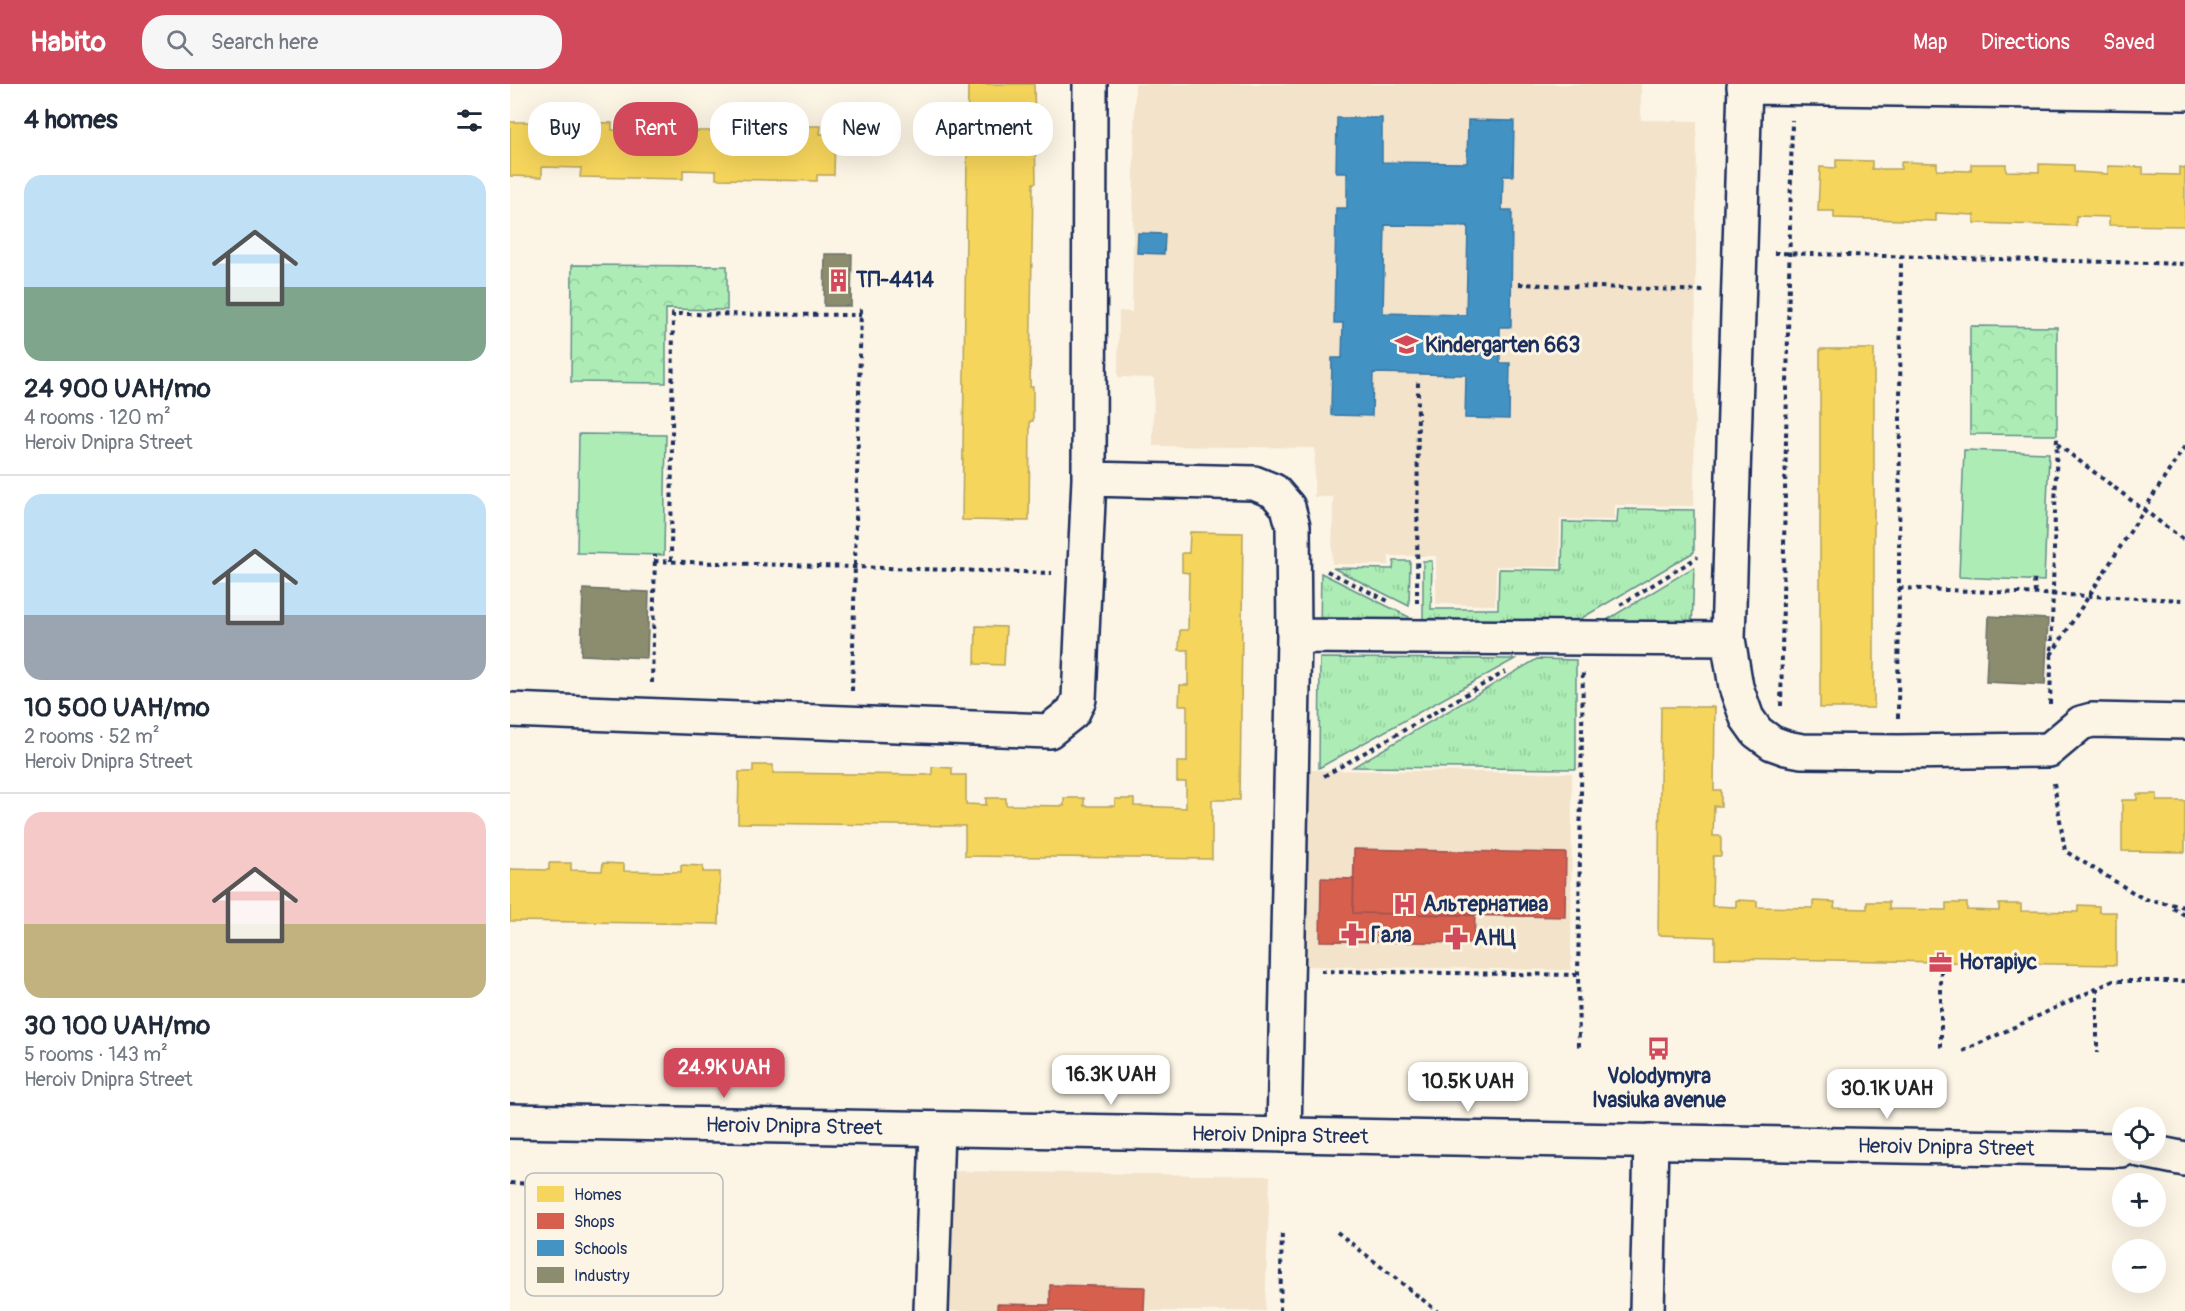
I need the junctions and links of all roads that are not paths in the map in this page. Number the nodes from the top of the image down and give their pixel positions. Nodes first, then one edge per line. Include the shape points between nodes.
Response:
1 (1090, 84) edge
2 (1744, 85) edge
3 (2185, 93) edge
4 (1089, 479) junction
5 (1294, 636) junction
6 (1728, 639) junction
7 (510, 710) edge
8 (2185, 722) edge
9 (510, 1121) edge
10 (937, 1129) junction
11 (1284, 1135) junction
12 (1651, 1142) junction
13 (2185, 1146) edge
14 (2166, 1148) edge
15 (2112, 1150) edge
16 (2166, 1155) edge
17 (2185, 1159) edge
18 (931, 1311) edge
19 (1647, 1311) edge

1 - 4 main road
2 - 3 main road
2 - 6 main road
4 - 5 main road via 1254,483 1274,491 1288,507 1293,526
4 - 7 main road via 1079,699 1073,712 1049,731
5 - 6 main road via 1416,626 1583,638
5 - 11 main road
6 - 8 main road via 1736,687 1747,718 1757,732 1781,746 1802,751 2049,750 2086,721
9 - 10 main road, Heroiv Dnipra Street
10 - 11 main road, Heroiv Dnipra Street
10 - 18 main road
11 - 12 main road, Heroiv Dnipra Street
12 - 15 main road, Heroiv Dnipra Street
12 - 19 main road
13 - 14 main road
16 - 17 main road

